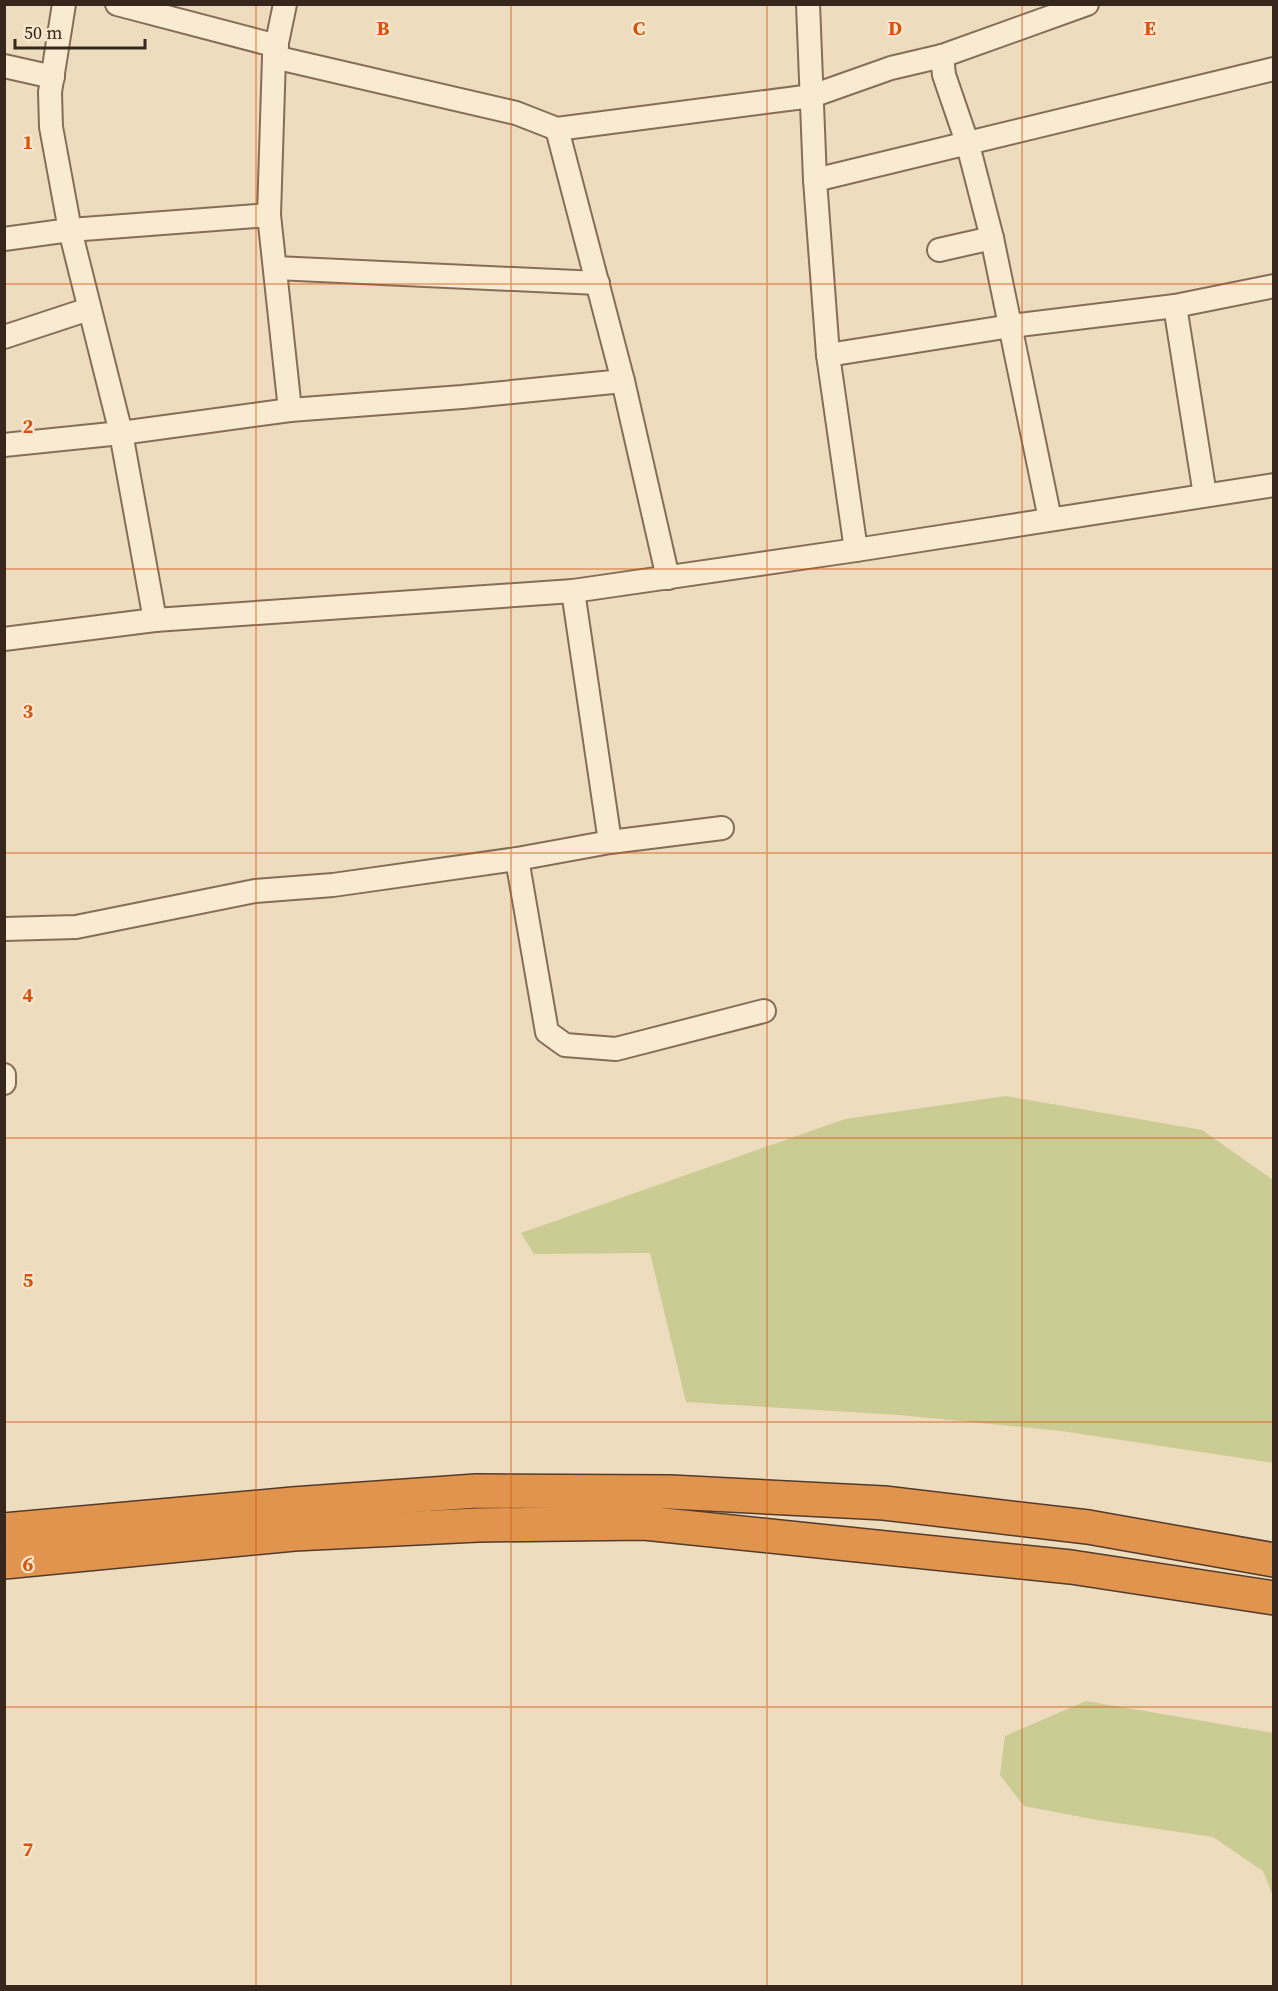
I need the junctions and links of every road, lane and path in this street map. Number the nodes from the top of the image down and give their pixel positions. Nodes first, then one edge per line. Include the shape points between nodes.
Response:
1 (64, 4) edge
2 (117, 4) edge
3 (285, 4) edge
4 (808, 4) edge
5 (1088, 4) edge
6 (275, 52) junction
7 (942, 56) junction
8 (4, 66) edge
9 (1274, 69) edge
10 (52, 77) junction
11 (812, 96) junction
12 (557, 129) junction
13 (968, 145) junction
14 (815, 180) junction
15 (270, 215) junction
16 (69, 230) junction
17 (992, 238) junction
18 (4, 239) edge
19 (939, 250) dead end
20 (276, 268) junction
21 (598, 283) junction
22 (1274, 286) edge
23 (1175, 306) junction
24 (89, 309) junction
25 (1011, 326) junction
26 (4, 337) edge
27 (828, 355) junction
28 (623, 381) junction
29 (290, 410) junction
30 (121, 434) junction
31 (4, 444) edge
32 (1274, 485) edge
33 (1205, 495) junction
34 (1050, 519) junction
35 (856, 550) junction
36 (668, 578) junction
37 (573, 591) junction
38 (155, 620) junction
39 (4, 639) edge
40 (722, 828) dead end
41 (610, 842) junction
42 (517, 859) junction
43 (4, 929) edge
44 (764, 1011) dead end
45 (4, 1075) edge
46 (4, 1083) edge
47 (4, 1530) edge
48 (1274, 1560) edge
49 (4, 1562) edge
50 (1274, 1598) edge

1 - 10 street
2 - 6 street
3 - 6 street
4 - 11 street
5 - 7 street
6 - 12 street via 516,112
6 - 15 street
7 - 11 street via 891,68
7 - 13 street via 944,75
8 - 10 street
9 - 13 street
10 - 16 street via 51,127
11 - 12 street
11 - 14 street
12 - 21 street
13 - 14 street
13 - 17 street
14 - 27 street
15 - 16 street
15 - 20 street
16 - 18 street
16 - 24 street
17 - 19 street
17 - 25 street
20 - 21 street
20 - 29 street
21 - 28 street
22 - 23 street
23 - 25 street
23 - 33 street
24 - 26 street
24 - 30 street
25 - 27 street
25 - 34 street
27 - 35 street
28 - 29 street
28 - 36 street
29 - 30 street
30 - 31 street
30 - 38 street
32 - 33 street
33 - 34 street
34 - 35 street
35 - 36 street
36 - 37 street
37 - 38 street
37 - 41 street
38 - 39 street
40 - 41 street
41 - 42 street
42 - 43 street via 333,885 255,891 76,927
42 - 44 street via 546,1032 552,1039 565,1045 616,1049
45 - 46 street
47 - 48 highway via 476,1491 670,1492 884,1503 1088,1527
49 - 50 highway via 294,1534 478,1524 644,1523 1071,1567

